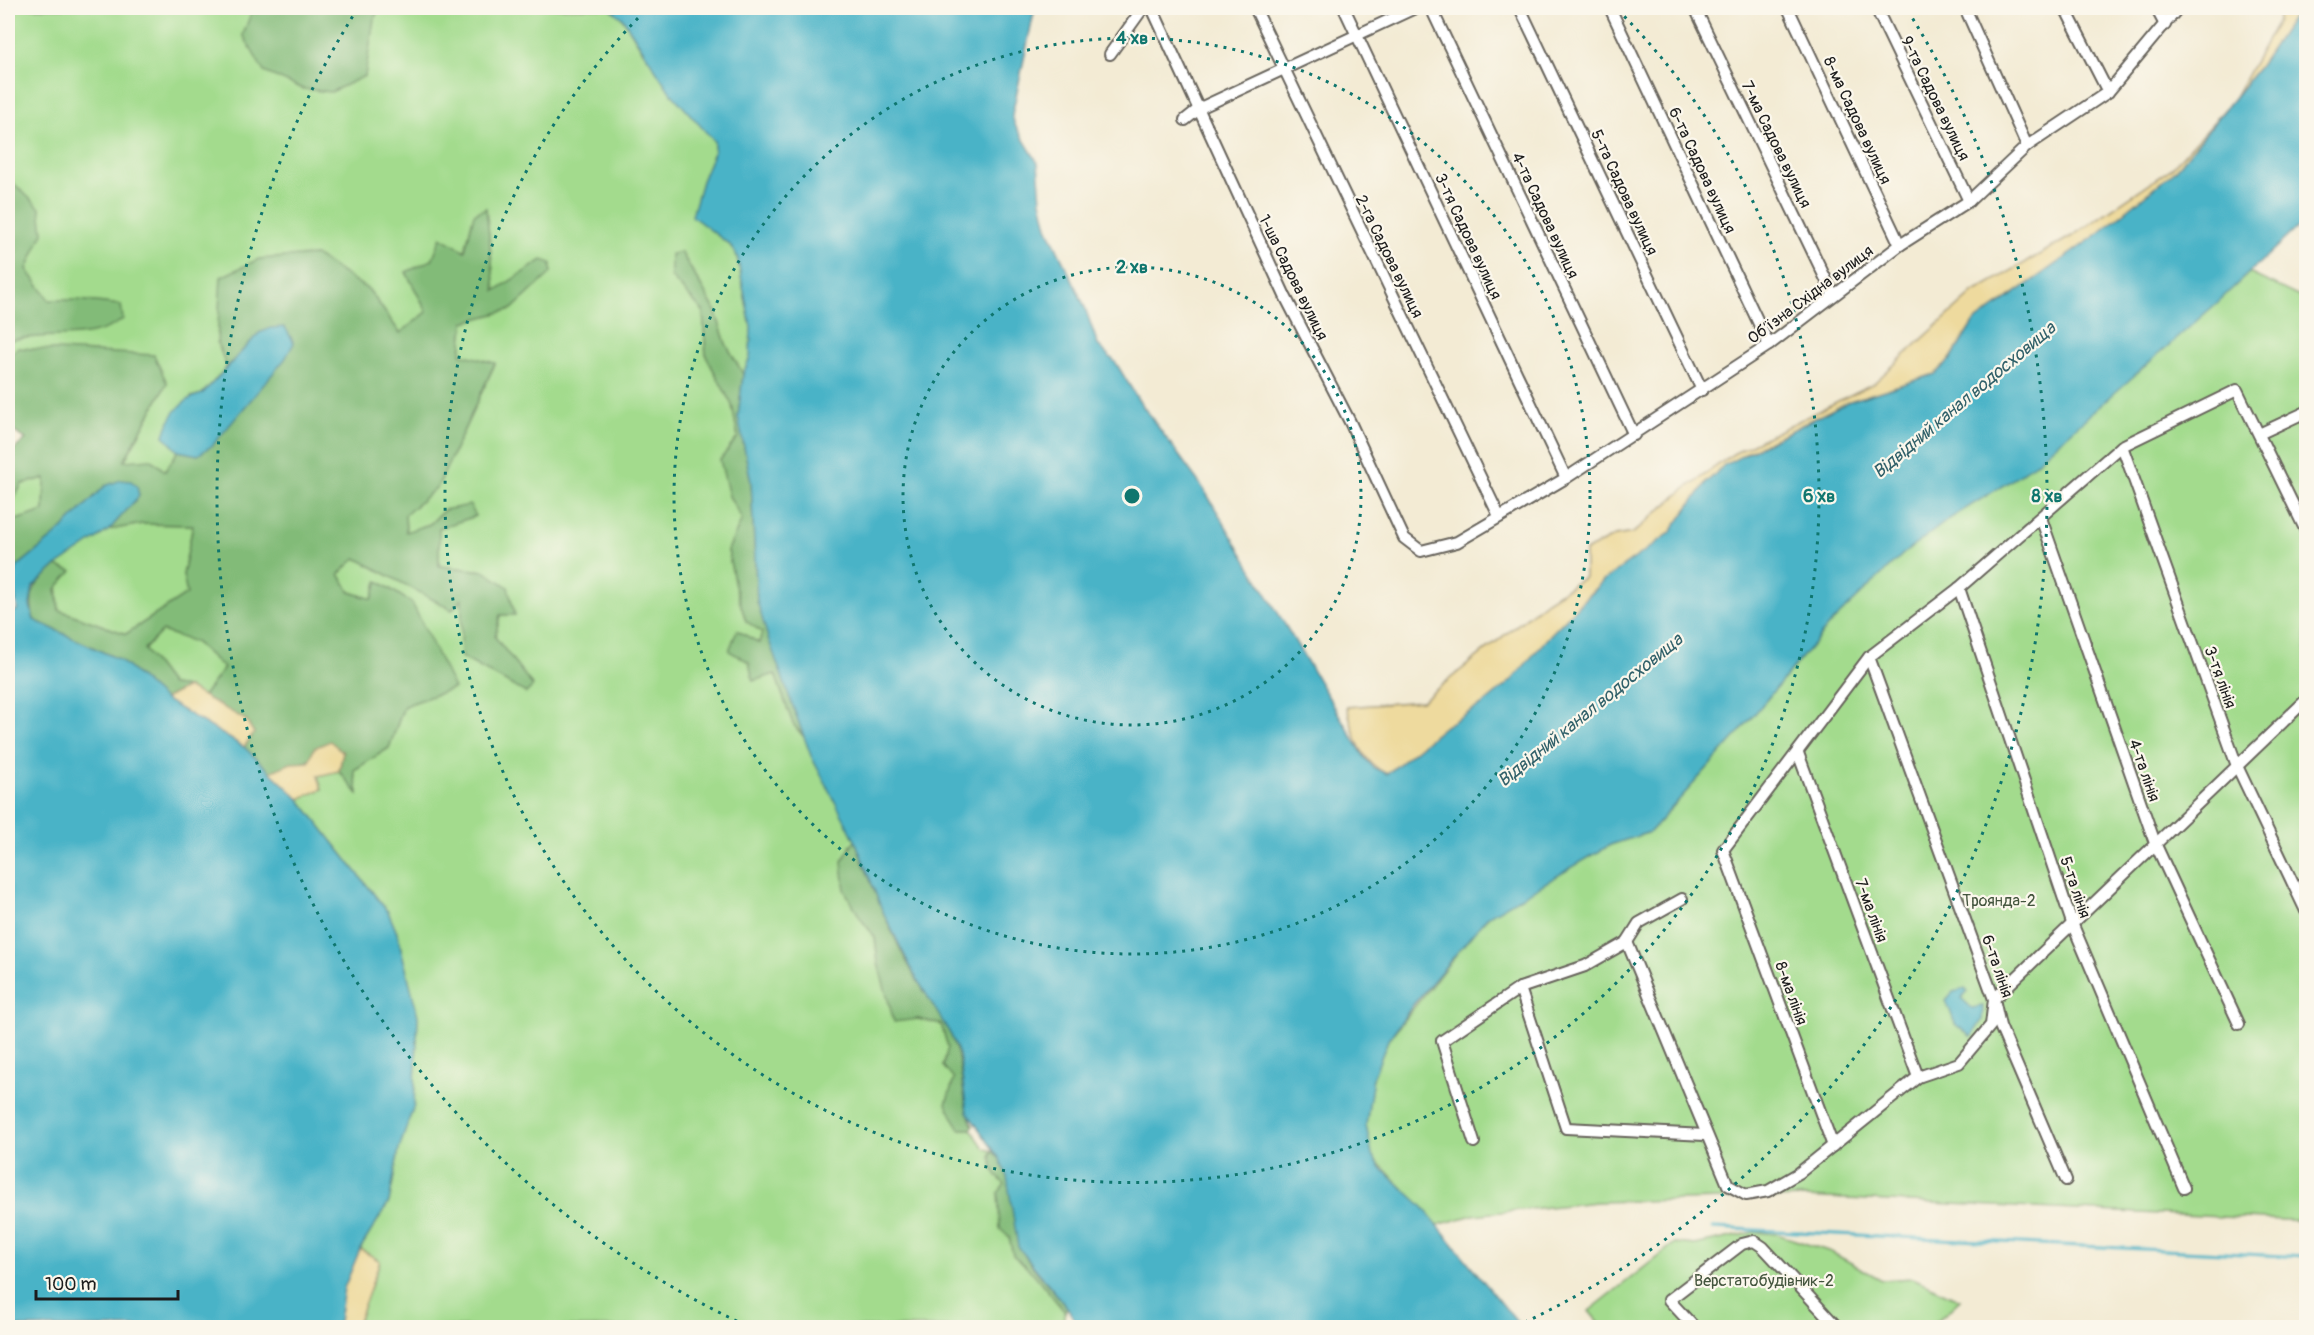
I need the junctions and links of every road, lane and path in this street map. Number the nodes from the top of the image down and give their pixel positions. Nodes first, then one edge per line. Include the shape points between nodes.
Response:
1 (1143, 8) edge
2 (1152, 8) edge
3 (1255, 8) edge
4 (1344, 8) edge
5 (1415, 8) edge
6 (1431, 8) edge
7 (1520, 8) edge
8 (1610, 8) edge
9 (1695, 8) edge
10 (1788, 8) edge
11 (1876, 8) edge
12 (1965, 8) edge
13 (2065, 8) edge
14 (2156, 8) edge
15 (2178, 8) edge
16 (2165, 25) junction
17 (1357, 34) junction
18 (1110, 54) dead end
19 (1283, 70) junction
20 (2108, 92) junction
21 (1200, 108) junction
22 (1185, 120) dead end
23 (2027, 146) junction
24 (1969, 201) junction
25 (1900, 245) junction
26 (1833, 294) junction
27 (1769, 345) junction
28 (1702, 390) junction
29 (2307, 412) edge
30 (2259, 434) junction
31 (1634, 435) junction
32 (2122, 447) junction
33 (1566, 478) junction
34 (1499, 516) junction
35 (2041, 518) junction
36 (2307, 531) edge
37 (1421, 551) joint
38 (1959, 588) junction
39 (1869, 657) junction
40 (2307, 700) edge
41 (1798, 753) junction
42 (2237, 766) junction
43 (2155, 843) junction
44 (1682, 899) dead end
45 (2307, 911) edge
46 (2072, 923) junction
47 (1627, 942) junction
48 (1520, 988) junction
49 (1994, 999) junction
50 (2239, 1024) dead end
51 (1918, 1077) junction
52 (1705, 1135) junction
53 (1474, 1142) dead end
54 (1833, 1146) junction
55 (2066, 1180) dead end
56 (2184, 1188) dead end
57 (1695, 1328) edge
58 (1838, 1328) edge

1 - 18 street
2 - 21 street, 1-ша Садова вулиця
3 - 19 street, 2-га Садова вулиця
4 - 17 street, 3-тя Садова вулиця
5 - 17 street
6 - 31 street, 4-та Садова вулиця
7 - 28 street, 5-та Садова вулиця
8 - 27 street, 6-та Садова вулиця
9 - 26 street, 7-ма Садова вулиця
10 - 25 street, 8-ма Садова вулиця
11 - 24 street, 9-та Садова вулиця
12 - 23 street
13 - 20 street
14 - 16 street
15 - 16 street, Обʼїзна Східна вулиця
16 - 20 street, Обʼїзна Східна вулиця
17 - 19 street
17 - 33 street, 3-тя Садова вулиця
19 - 21 street
19 - 34 street, 2-га Садова вулиця
20 - 23 street, Обʼїзна Східна вулиця
21 - 22 street
21 - 37 street, 1-ша Садова вулиця via 1285,296 1404,537
23 - 24 street, Обʼїзна Східна вулиця
24 - 25 street, Обʼїзна Східна вулиця
25 - 26 street, Обʼїзна Східна вулиця
26 - 27 street, Обʼїзна Східна вулиця
27 - 28 street, Обʼїзна Східна вулиця
28 - 31 street, Обʼїзна Східна вулиця
29 - 30 street
30 - 32 street via 2237,390
30 - 36 street
31 - 33 street, Обʼїзна Східна вулиця
32 - 35 street
32 - 42 street, 3-тя лінія
33 - 34 street, Обʼїзна Східна вулиця
34 - 37 street, Обʼїзна Східна вулиця via 1457,542
35 - 38 street
35 - 43 street, 4-та лінія
38 - 39 street
38 - 46 street, 5-та лінія
39 - 41 street
39 - 49 street, 6-та лінія
40 - 42 street
41 - 51 street, 7-ма лінія
41 - 54 street, 8-ма лінія via 1723,850
42 - 43 street
42 - 45 street, 3-тя лінія
43 - 46 street
43 - 50 street, 4-та лінія
44 - 47 street via 1640,923
46 - 49 street
46 - 56 street, 5-та лінія
47 - 48 street via 1585,966
47 - 52 street
48 - 52 street via 1566,1128
48 - 53 street via 1442,1041
49 - 51 street via 1991,1025 1959,1063
49 - 55 street, 6-та лінія via 2000,1026
51 - 54 street
52 - 54 street via 1728,1185 1746,1195 1768,1191
57 - 58 street via 1669,1300 1742,1244 1754,1241

